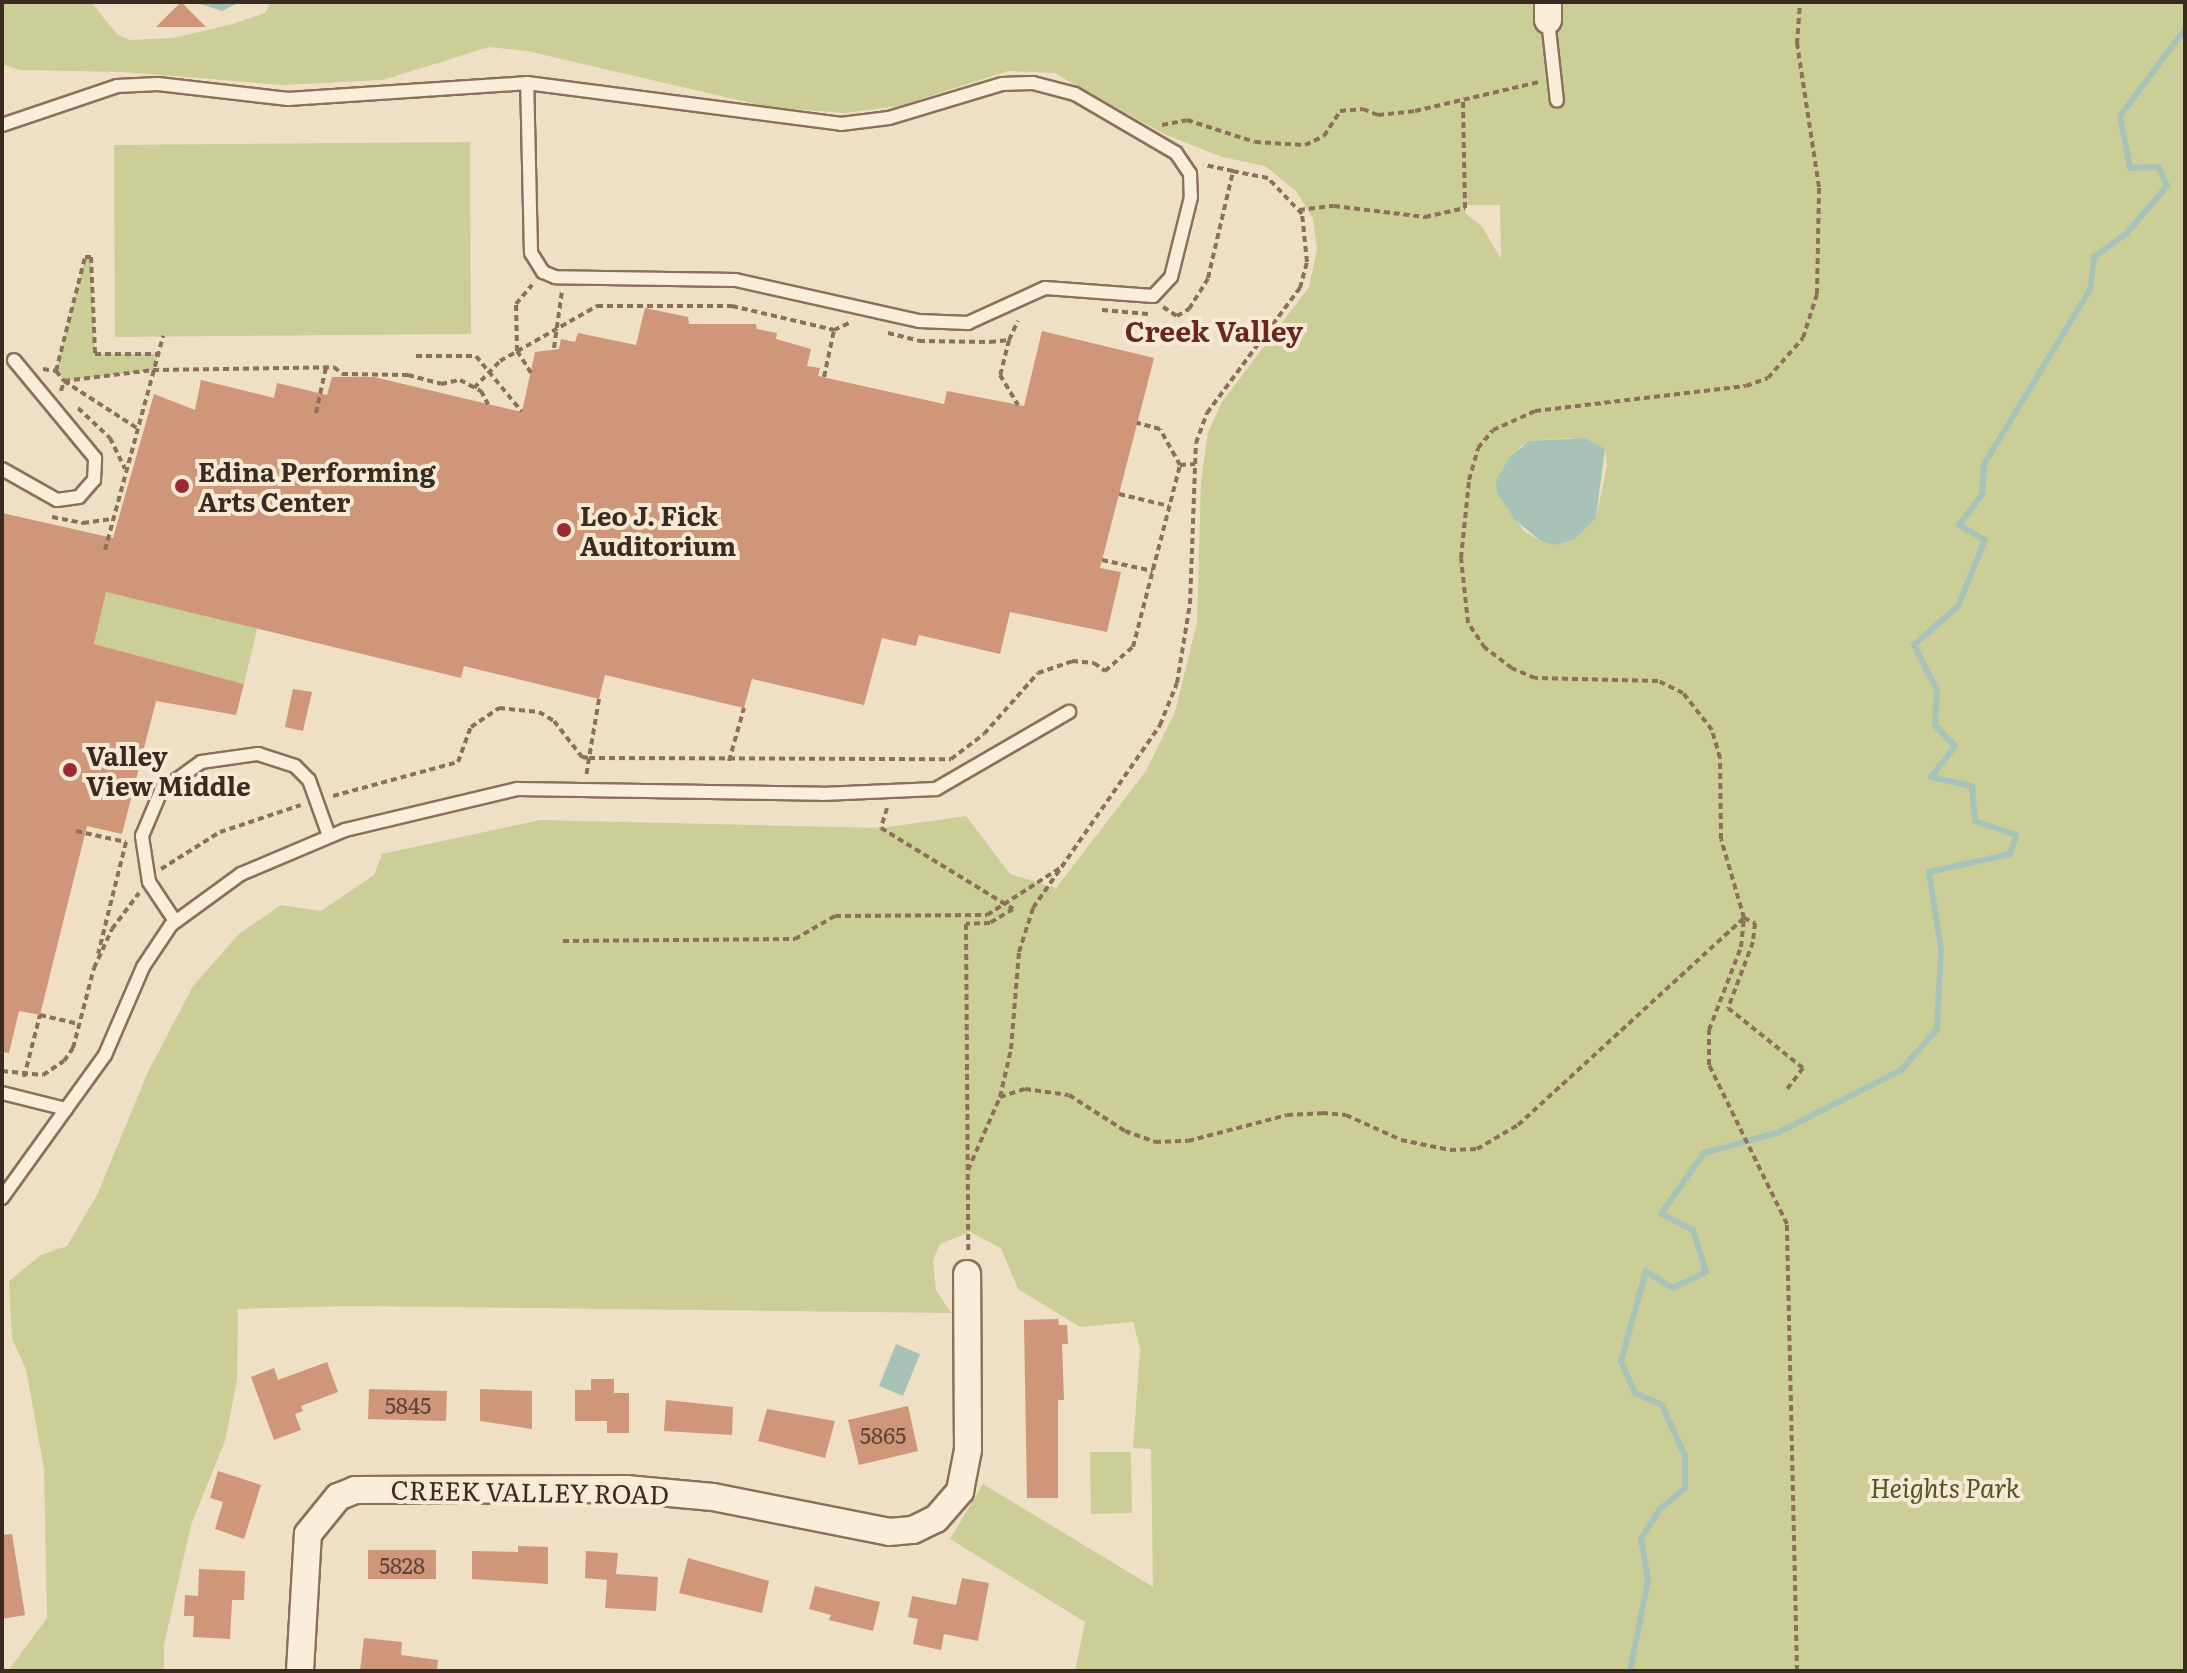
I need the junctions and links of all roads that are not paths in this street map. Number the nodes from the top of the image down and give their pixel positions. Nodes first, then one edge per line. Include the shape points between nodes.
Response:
1 (1548, 11) edge
2 (527, 83) junction
3 (1557, 101) dead end
4 (2, 125) edge
5 (14, 360) dead end
6 (2, 469) edge
7 (1069, 712) dead end
8 (329, 836) junction
9 (175, 921) junction
10 (2, 1093) edge
11 (66, 1109) junction
12 (2, 1198) edge
13 (967, 1274) road end
14 (300, 1671) edge

1 - 3 lane
2 - 2 lane via 841,124 889,118 1002,84 1033,83 1075,94 1145,132 1176,153 1192,186 1171,277 1164,288 1142,299 1077,287 1045,288 968,323 948,326 736,280 563,278 543,272 529,237
2 - 4 lane via 288,99 158,84 117,86
5 - 6 lane via 95,458 94,480 79,497 57,500
7 - 8 lane via 936,789 822,794 517,789
8 - 9 lane via 241,874
8 - 9 lane via 309,780 295,766 258,754 201,762 161,791 142,836 149,882
9 - 11 lane via 143,967 105,1055
10 - 11 lane
11 - 12 lane
13 - 14 street, CREEK VALLEY ROAD via 968,1450 960,1491 936,1519 913,1530 889,1532 713,1497 626,1489 355,1490 338,1497 308,1534

